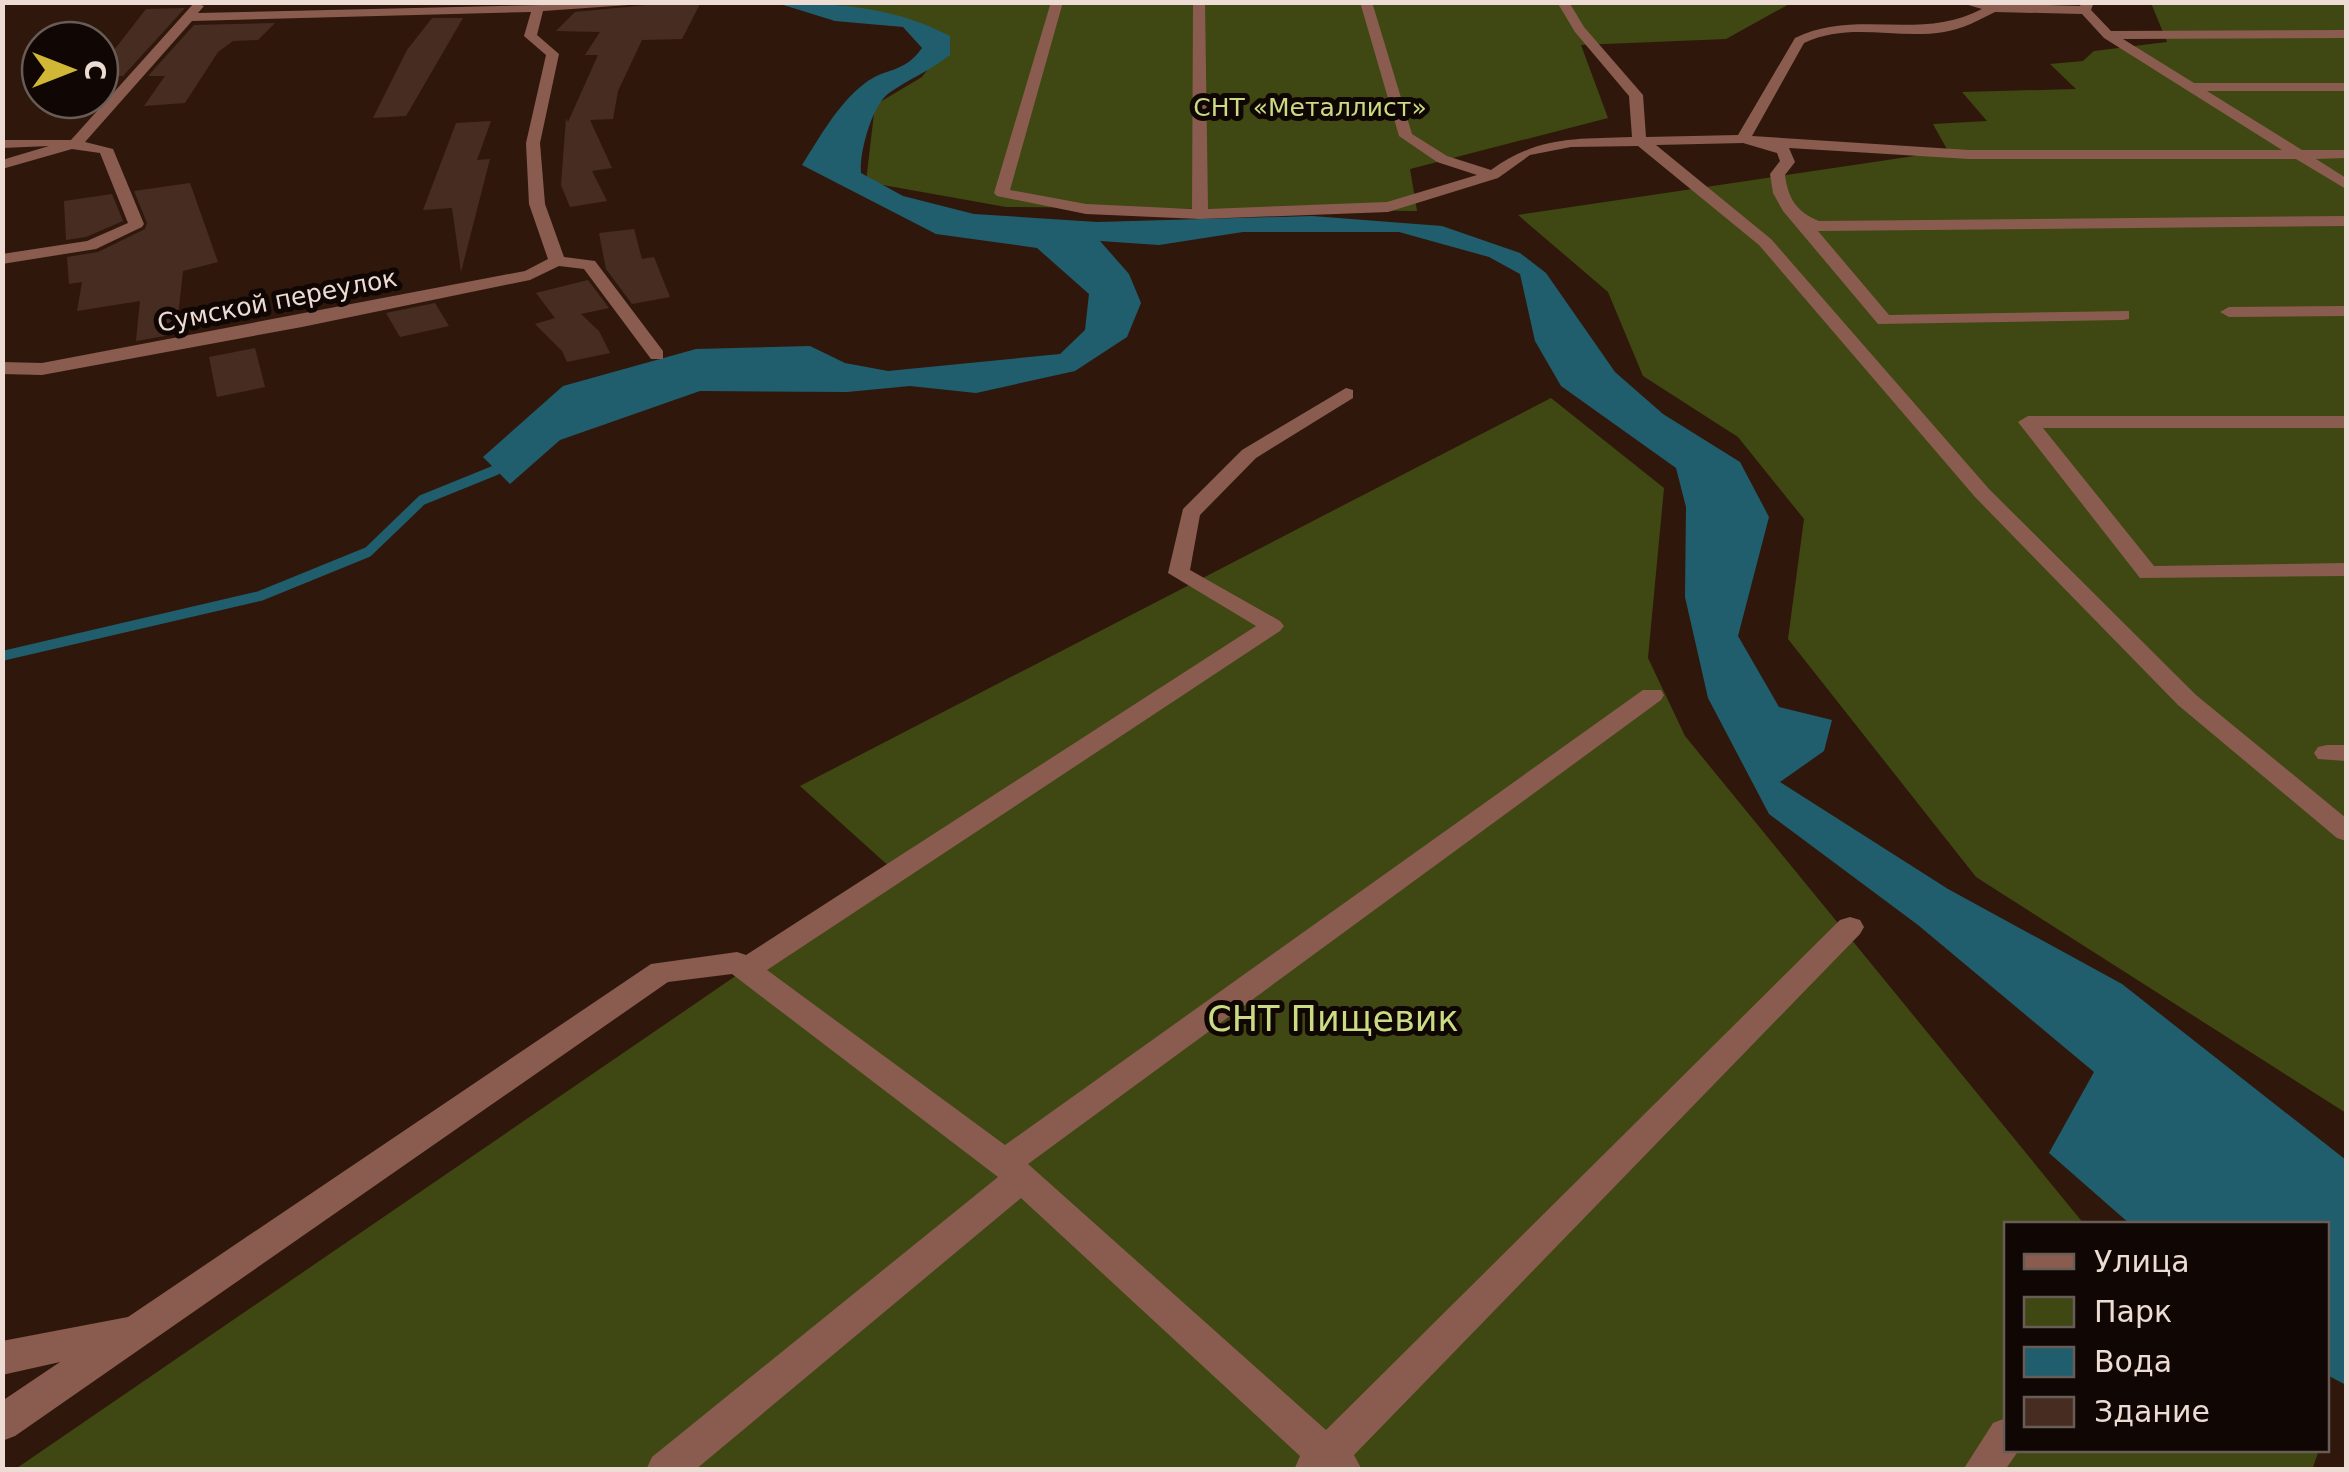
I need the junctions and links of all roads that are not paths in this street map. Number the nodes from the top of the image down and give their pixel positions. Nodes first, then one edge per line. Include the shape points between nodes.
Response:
1 (202, 2) edge
2 (666, 2) edge
3 (1057, 2) edge
4 (1199, 2) edge
5 (1366, 2) edge
6 (1563, 2) edge
7 (1964, 2) edge
8 (479, 4) edge
9 (2086, 6) edge
10 (538, 8) junction
11 (1994, 8) junction
12 (187, 17) junction
13 (2346, 34) edge
14 (2108, 35) junction
15 (2189, 87) junction
16 (2346, 87) edge
17 (1638, 139) junction
18 (1743, 139) junction
19 (76, 143) junction
20 (2, 144) edge
21 (2298, 154) junction
22 (2346, 154) edge
23 (2, 165) edge
24 (1493, 174) junction
25 (2346, 184) edge
26 (1200, 214) junction
27 (1800, 222) junction
28 (2346, 222) edge
29 (2, 259) edge
30 (557, 261) junction
31 (2346, 311) edge
32 (2229, 312) dead end
33 (2124, 315) dead end
34 (658, 355) dead end
35 (2, 368) edge
36 (1346, 394) dead end
37 (2346, 422) edge
38 (2346, 570) edge
39 (1652, 695) dead end
40 (2346, 832) edge
41 (1850, 927) dead end
42 (746, 970) junction
43 (1013, 1171) junction
44 (139, 1329) junction
45 (2, 1358) edge
46 (2, 1423) edge
47 (2004, 1439) edge
48 (1327, 1465) edge
49 (665, 1470) edge
50 (1982, 1470) edge

1 - 12 street
2 - 10 street
3 - 26 street via 1002,193 1086,210
4 - 26 street
5 - 24 street via 1406,136 1442,159
6 - 17 street via 1636,96
7 - 11 street
8 - 10 street
8 - 12 street via 338,16
9 - 11 street
9 - 14 street
10 - 30 street via 530,36 553,54 534,143 537,204
11 - 18 street via 1940,29 1853,28 1808,36
12 - 19 street
13 - 14 street
14 - 15 street
15 - 16 street
15 - 21 street
17 - 18 street
17 - 24 street via 1525,152
17 - 40 street via 1765,242 1982,493 2187,700
18 - 21 street via 1978,153
18 - 27 street via 1783,150 1788,162 1777,174 1779,196
19 - 20 street
19 - 23 street
19 - 29 street via 106,149 136,224 115,238
21 - 22 street
21 - 25 street
24 - 26 street via 1388,207
27 - 28 street via 1836,228
27 - 33 street via 1884,320
30 - 34 street via 589,264
30 - 35 street, Сумской переулок via 530,275 302,322 42,369
31 - 32 street
36 - 42 street via 1250,454 1190,514 1180,572 1272,626
37 - 38 street via 2028,422 2148,573
39 - 43 street
41 - 48 street
42 - 43 street
42 - 44 street via 737,963 660,972
43 - 48 street
43 - 49 street
44 - 45 street
44 - 46 street
47 - 50 street

